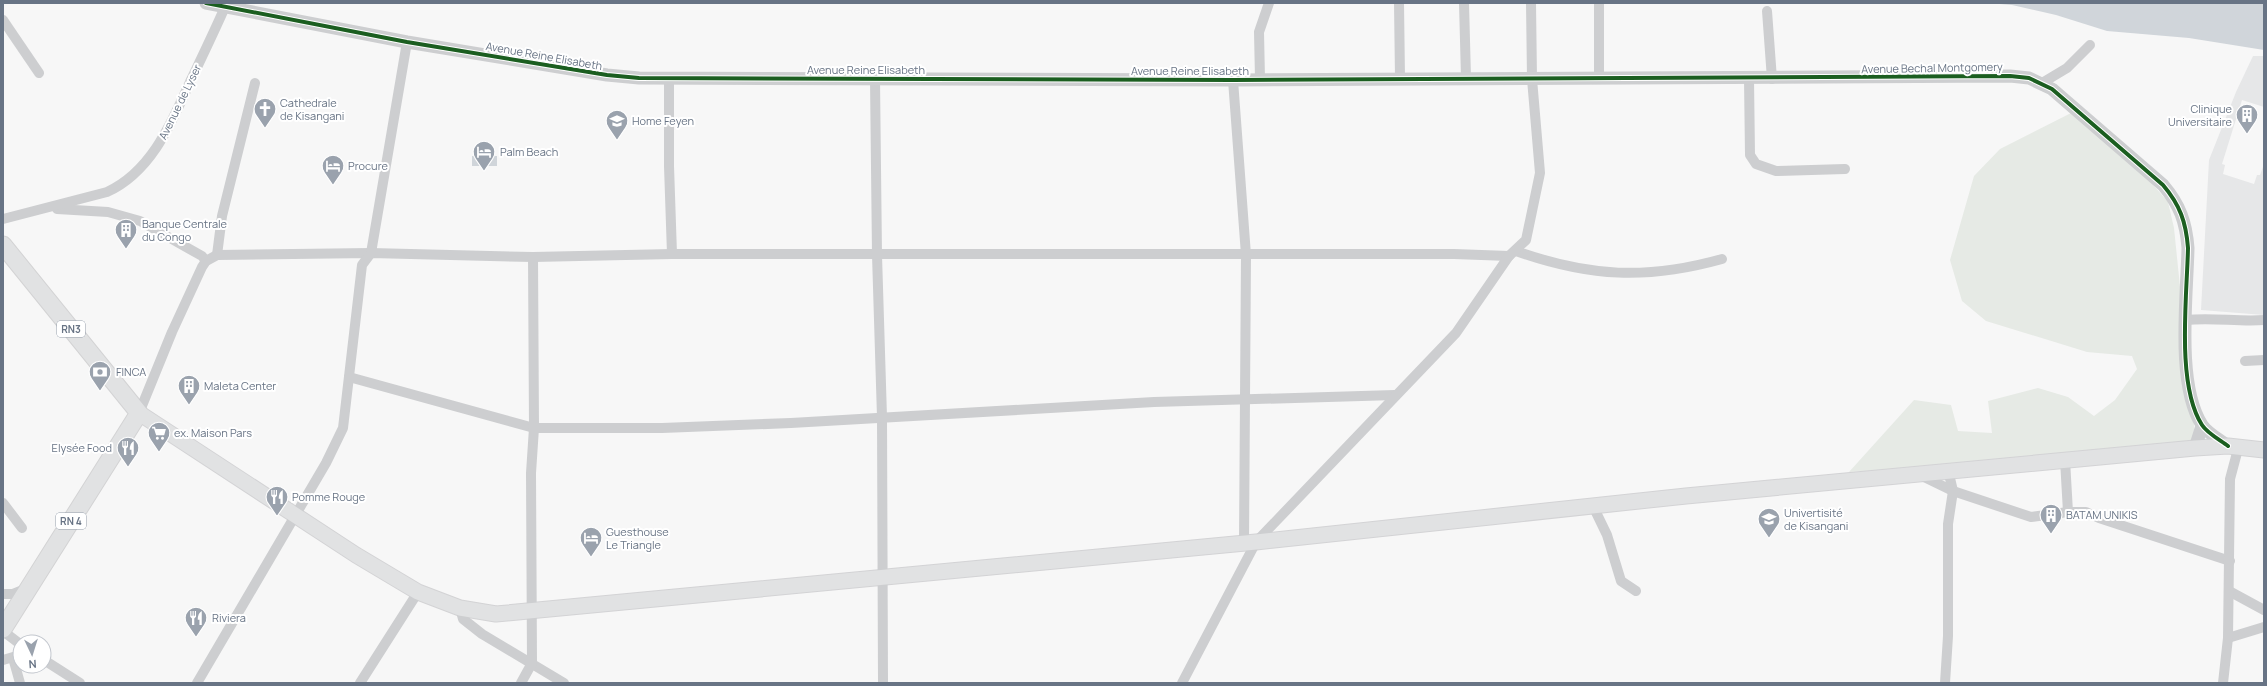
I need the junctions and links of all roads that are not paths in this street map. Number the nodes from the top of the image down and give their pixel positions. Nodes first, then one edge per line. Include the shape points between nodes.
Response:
1 (206, 3) edge
2 (1269, 3) edge
3 (1399, 3) edge
4 (1464, 3) edge
5 (1531, 3) edge
6 (1599, 3) edge
7 (226, 7) junction
8 (1767, 11) dead end
9 (3, 20) edge
10 (407, 42) junction
11 (2090, 45) dead end
12 (39, 73) dead end
13 (1400, 78) junction
14 (1466, 78) junction
15 (1600, 78) junction
16 (669, 79) junction
17 (875, 79) junction
18 (1260, 79) junction
19 (1532, 79) junction
20 (1749, 79) junction
21 (1772, 79) junction
22 (1233, 80) junction
23 (255, 83) dead end
24 (2042, 83) junction
25 (1845, 169) dead end
26 (46, 208) junction
27 (3, 219) edge
28 (3, 245) edge
29 (371, 254) junction
30 (672, 254) junction
31 (1513, 254) junction
32 (217, 255) junction
33 (877, 255) junction
34 (1246, 255) junction
35 (532, 257) junction
36 (1722, 259) dead end
37 (206, 261) junction
38 (2186, 320) junction
39 (2264, 320) edge
40 (2264, 360) edge
41 (2246, 361) dead end
42 (349, 377) junction
43 (1395, 395) junction
44 (1245, 398) junction
45 (139, 413) junction
46 (882, 417) junction
47 (2202, 426) junction
48 (534, 428) junction
49 (2195, 448) junction
50 (2233, 448) junction
51 (2264, 450) edge
52 (2065, 460) junction
53 (1948, 470) junction
54 (1916, 473) junction
55 (1953, 491) junction
56 (3, 503) edge
57 (1593, 506) junction
58 (2068, 512) junction
59 (295, 514) junction
60 (22, 528) dead end
61 (1250, 542) junction
62 (2230, 561) junction
63 (882, 577) junction
64 (28, 588) junction
65 (1636, 591) dead end
66 (2229, 591) junction
67 (418, 592) junction
68 (3, 594) edge
69 (460, 608) junction
70 (2264, 610) edge
71 (531, 612) junction
72 (2264, 627) edge
73 (3, 630) edge
74 (12, 637) edge
75 (2228, 638) junction
76 (532, 663) junction
77 (52, 665) edge
78 (80, 683) edge
79 (197, 683) edge
80 (360, 683) edge
81 (520, 683) edge
82 (564, 683) edge
83 (883, 683) edge
84 (1182, 683) edge
85 (1945, 683) edge
86 (2223, 683) edge

1 - 7 street, Avenue Reine Elisabeth
2 - 18 street via 1259,32
3 - 13 street
4 - 14 street
5 - 19 street
6 - 15 street
7 - 10 street, Avenue Reine Elisabeth
7 - 26 street, Avenue de Lyser via 162,141 147,161 118,187 81,200
8 - 21 street
9 - 12 street
10 - 16 street, Avenue Reine Elisabeth via 607,76
10 - 29 street
11 - 24 street via 2067,68
13 - 14 street, Avenue Reine Elisabeth
13 - 18 street, Avenue Reine Elisabeth
14 - 19 street, Avenue Reine Elisabeth
15 - 19 street, Avenue Bechal Montgomery
15 - 20 street, Avenue Bechal Montgomery
16 - 17 street, Avenue Reine Elisabeth
16 - 30 street
17 - 22 street, Avenue Reine Elisabeth
17 - 33 street
18 - 22 street, Avenue Reine Elisabeth
19 - 31 street via 1540,173 1526,240
20 - 21 street, Avenue Bechal Montgomery
20 - 25 street via 1750,154 1756,164 1776,171
21 - 24 street, Avenue Bechal Montgomery via 2010,76 2029,78
22 - 34 street
23 - 32 street via 222,216
24 - 38 street, Avenue Bechal Montgomery via 2163,185 2176,201 2186,228
26 - 27 street, Avenue de Lyser
26 - 37 street via 108,212 140,221 202,256
28 - 45 highway, RN3
29 - 32 street
29 - 35 street
29 - 42 street via 362,266
30 - 33 street
30 - 35 street
31 - 34 street
31 - 36 street via 1586,270 1628,274 1686,269
31 - 43 street via 1456,333
32 - 37 street
33 - 34 street
33 - 46 street
34 - 44 street
35 - 48 street
37 - 45 street via 172,332
38 - 39 street
38 - 47 street, Avenue Bechal Montgomery via 2187,377 2191,399
40 - 41 street
42 - 48 street
42 - 59 street via 343,428 326,463
43 - 44 street
43 - 61 street
44 - 46 street
44 - 61 street
45 - 59 main road
45 - 64 highway, RN 4
46 - 48 street via 662,428
46 - 63 street
47 - 49 street
47 - 50 street
48 - 71 street via 530,473
49 - 50 main road
49 - 52 main road
50 - 51 main road
50 - 62 street via 2230,479
52 - 53 main road
52 - 58 street
53 - 54 main road
53 - 55 street
54 - 55 street
54 - 57 main road
55 - 58 street via 2031,517
55 - 85 street via 1948,524 1948,636
56 - 60 street
57 - 61 main road
57 - 65 street via 1607,535 1621,581
58 - 62 street via 2086,512
59 - 67 main road
59 - 79 street
61 - 63 main road
61 - 84 street
62 - 66 street
63 - 71 main road
63 - 83 street
64 - 68 street via 13,594
64 - 73 highway, RN 4
66 - 70 street
66 - 75 street
67 - 69 main road
67 - 80 street
69 - 71 main road via 496,614
69 - 76 street via 463,619 482,634
71 - 76 street
72 - 75 street
73 - 74 street
75 - 86 street
76 - 81 street
76 - 82 street
77 - 78 street

